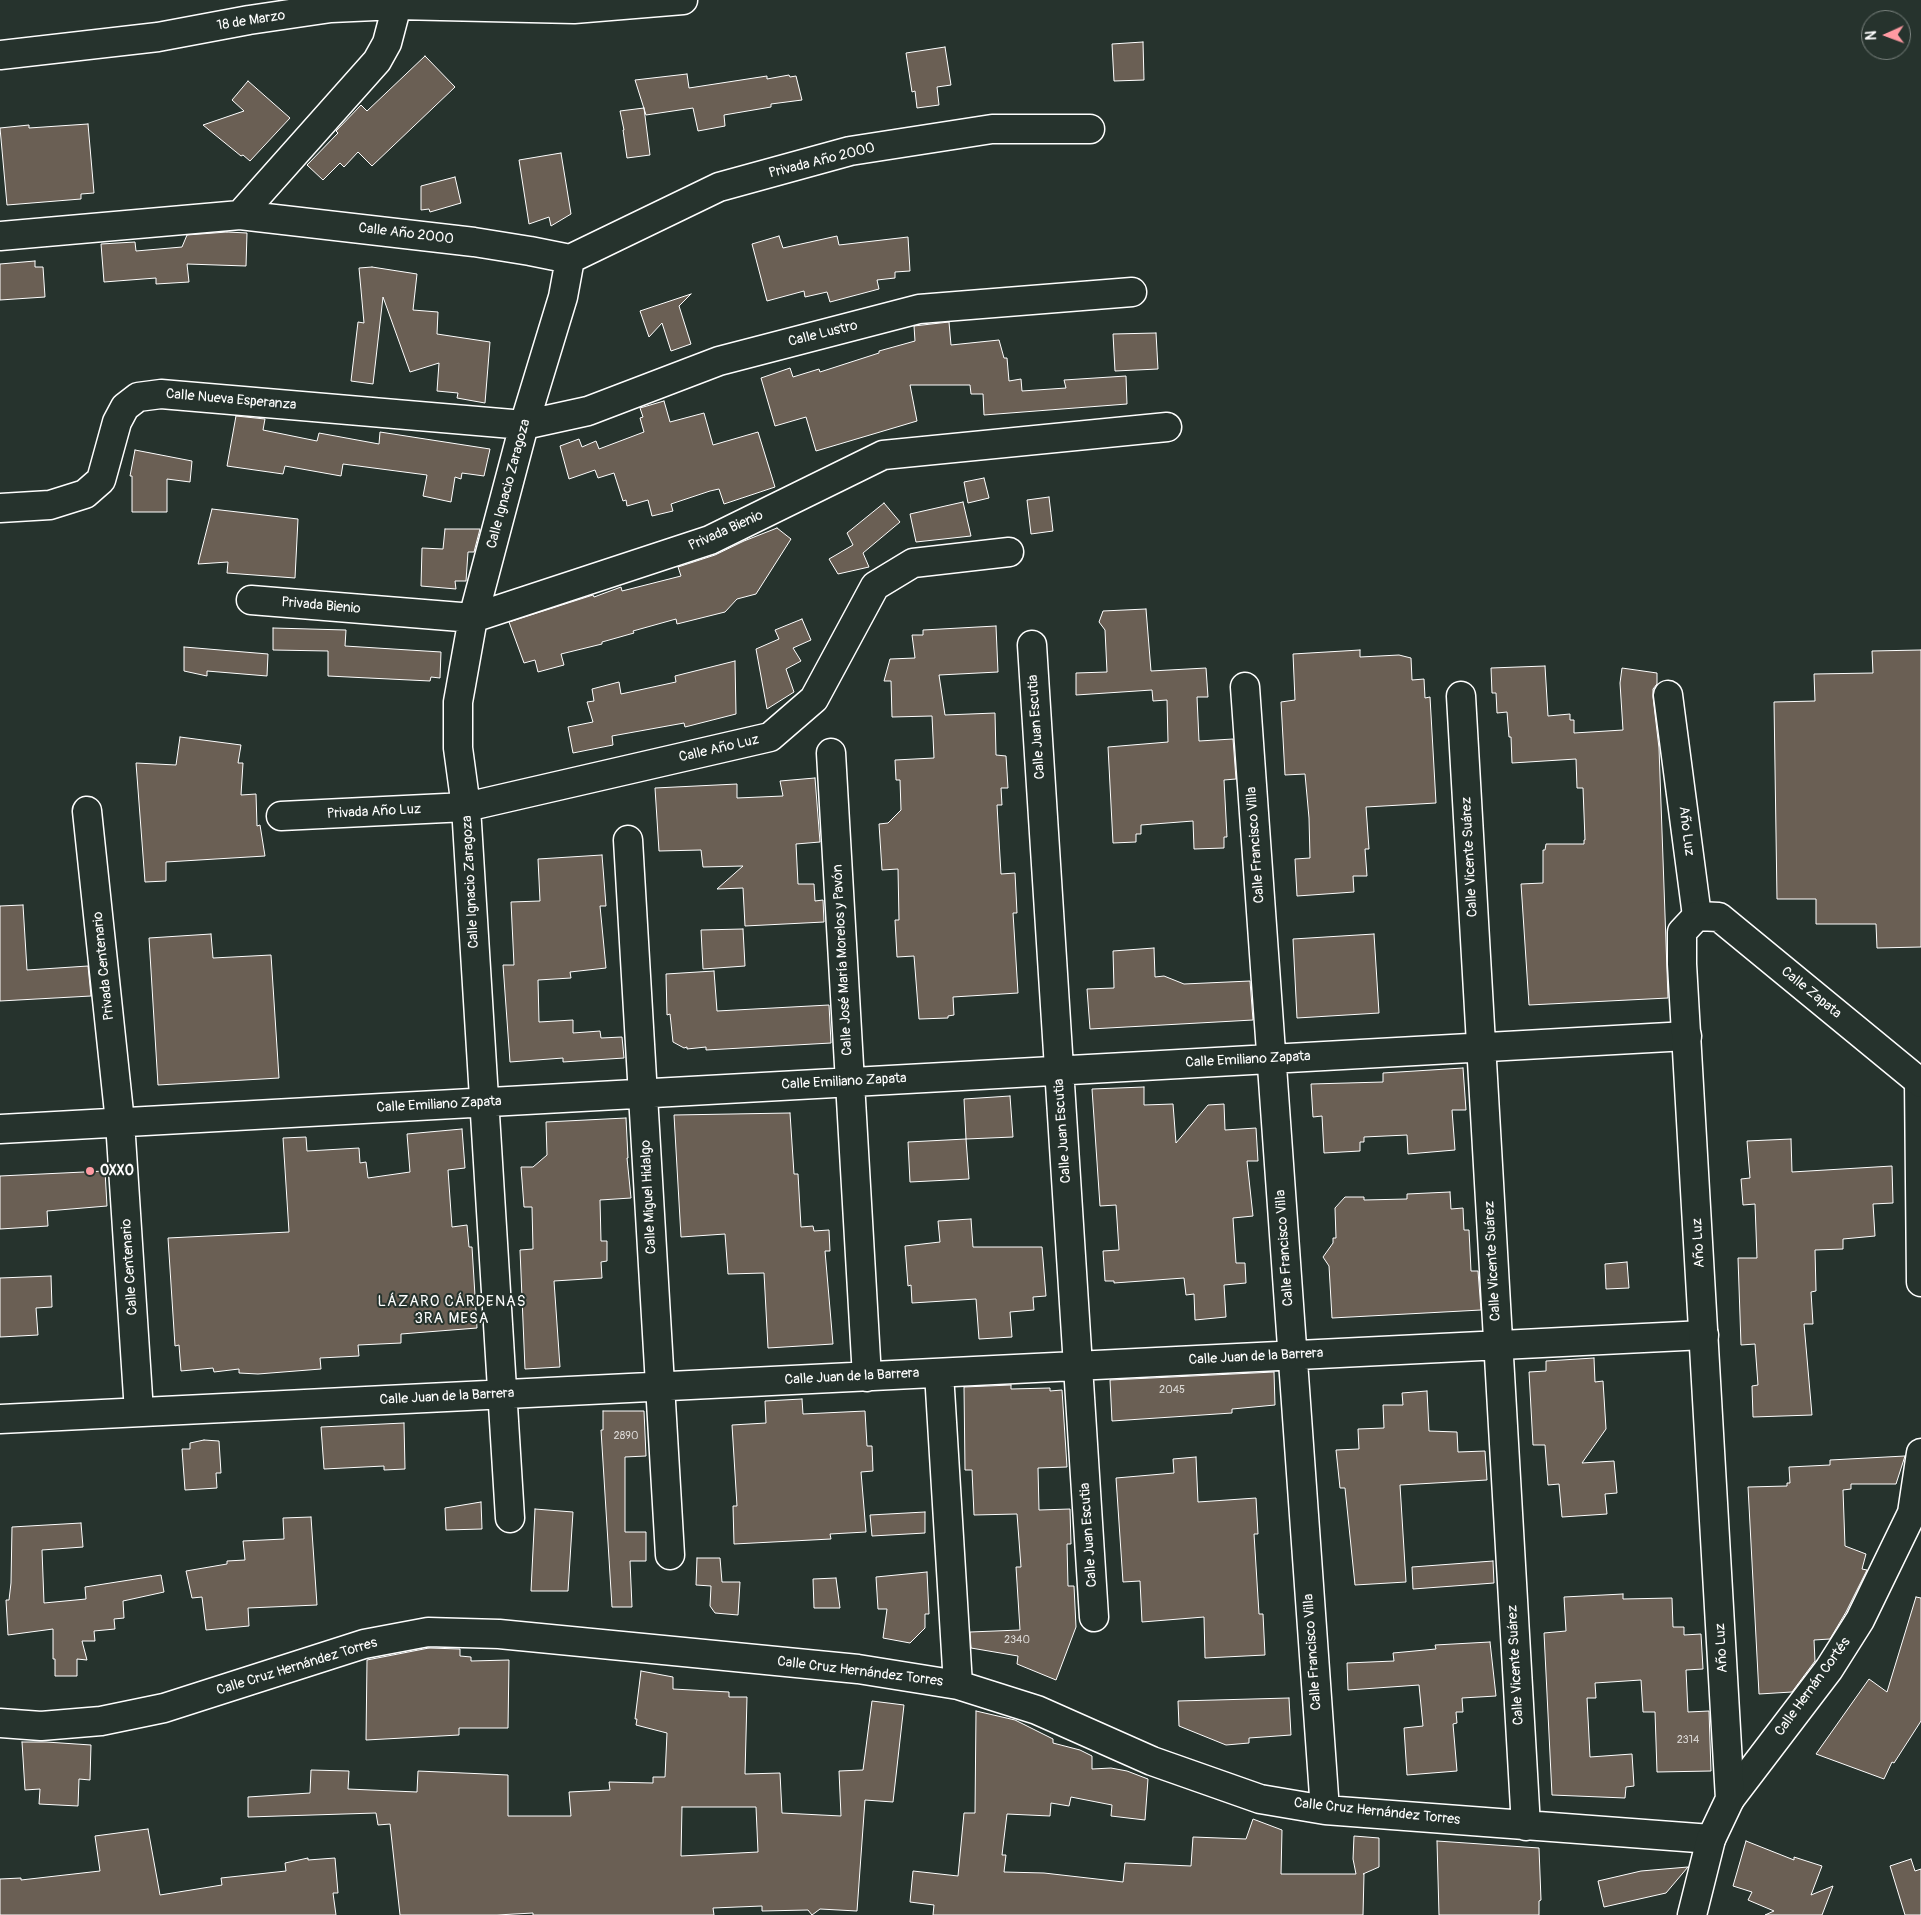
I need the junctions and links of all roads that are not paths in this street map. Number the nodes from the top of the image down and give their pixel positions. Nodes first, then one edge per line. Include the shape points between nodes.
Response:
1 (683, 0) edge
2 (397, 5) junction
3 (0, 55) edge
4 (1090, 129) dead end
5 (240, 215) junction
6 (0, 236) edge
7 (570, 259) junction
8 (1132, 292) dead end
9 (524, 425) junction
10 (1167, 427) dead end
11 (0, 508) edge
12 (1009, 552) dead end
13 (251, 600) dead end
14 (473, 618) junction
15 (1032, 645) dead end
16 (1245, 687) dead end
17 (1668, 695) dead end
18 (1461, 696) dead end
19 (831, 753) dead end
20 (466, 807) junction
21 (87, 810) dead end
22 (281, 816) dead end
23 (628, 840) dead end
24 (1697, 916) junction
25 (1687, 1036) junction
26 (1481, 1048) junction
27 (1271, 1059) junction
28 (1059, 1071) junction
29 (850, 1082) junction
30 (1920, 1082) edge
31 (643, 1093) junction
32 (484, 1102) junction
33 (120, 1122) junction
34 (0, 1129) edge
35 (1921, 1282) edge
36 (1704, 1335) junction
37 (1498, 1346) junction
38 (1292, 1356) junction
39 (1078, 1366) junction
40 (940, 1373) junction
41 (867, 1377) junction
42 (660, 1387) junction
43 (502, 1395) junction
44 (139, 1412) junction
45 (0, 1419) edge
46 (1921, 1453) edge
47 (1917, 1511) edge
48 (510, 1518) dead end
49 (670, 1555) dead end
50 (1094, 1617) dead end
51 (958, 1685) junction
52 (0, 1723) edge
53 (1730, 1799) junction
54 (1325, 1810) junction
55 (1526, 1826) junction
56 (1711, 1839) junction
57 (1692, 1915) edge

1 - 2 street, 18 de Marzo via 574,10
2 - 3 street, 18 de Marzo via 331,8 158,37
2 - 5 street via 387,43 377,61
4 - 7 street, Privada Año 2000 via 992,129 850,151 719,187
5 - 6 street, Calle Año 2000
5 - 7 street, Calle Año 2000 via 474,242
7 - 9 street, Calle Ignacio Zaragoza via 564,297
8 - 9 street, Calle Lustro via 919,309 718,361 588,411
9 - 11 street, Calle Nueva Esperanza via 161,394 138,397 125,407 117,422 101,480 85,494 50,505
9 - 14 street, Calle Ignacio Zaragoza
10 - 14 street, Privada Bienio via 883,455 710,540
12 - 20 street, Calle Año Luz via 913,563 875,586 814,698 770,737
13 - 14 street, Privada Bienio
14 - 20 street, Calle Ignacio Zaragoza via 458,702 458,748
15 - 28 street, Calle Juan Escutia
16 - 27 street, Calle Francisco Villa
17 - 24 street, Año Luz
18 - 26 street, Calle Vicente Suárez
19 - 29 street, Calle José María Morelos y Pavón
20 - 22 street, Privada Año Luz
20 - 32 street, Calle Ignacio Zaragoza
21 - 33 street, Privada Centenario
23 - 31 street, Calle Miguel Hidalgo
24 - 25 street, Año Luz via 1682,932
24 - 30 street, Calle Zapata via 1719,916
25 - 26 street, Calle Emiliano Zapata
25 - 36 street, Año Luz
26 - 27 street, Calle Emiliano Zapata
26 - 37 street, Calle Vicente Suárez
27 - 28 street, Calle Emiliano Zapata
27 - 38 street, Calle Francisco Villa
28 - 29 street, Calle Emiliano Zapata
28 - 39 street, Calle Juan Escutia
29 - 31 street, Calle Emiliano Zapata
29 - 41 street, Calle José María Morelos y Pavón
30 - 35 street
31 - 32 street, Calle Emiliano Zapata
31 - 42 street, Calle Miguel Hidalgo
32 - 33 street, Calle Emiliano Zapata
32 - 43 street, Calle Ignacio Zaragoza
33 - 34 street, Calle Emiliano Zapata
33 - 44 street, Calle Centenario
36 - 37 street, Calle Juan de la Barrera
36 - 53 street, Año Luz
37 - 38 street, Calle Juan de la Barrera
37 - 55 street, Calle Vicente Suárez
38 - 39 street, Calle Juan de la Barrera
38 - 54 street, Calle Francisco Villa
39 - 40 street, Calle Juan de la Barrera
39 - 50 street, Calle Juan Escutia
40 - 41 street, Calle Juan de la Barrera
40 - 51 street
41 - 42 street, Calle Juan de la Barrera
42 - 43 street, Calle Juan de la Barrera
42 - 49 street, Calle Miguel Hidalgo
43 - 44 street, Calle Juan de la Barrera
43 - 48 street, Calle Ignacio Zaragoza
44 - 45 street, Calle Juan de la Barrera
46 - 47 street, Calle Hernán Cortés
47 - 53 street, Calle Hernán Cortés via 1860,1620 1828,1669
51 - 52 street, Calle Cruz Hernández Torres via 848,1668 499,1634 428,1632 364,1644 164,1708 101,1721 41,1726
51 - 54 street, Calle Cruz Hernández Torres via 1037,1710 1152,1761 1260,1799
53 - 56 street, Calle Hernán Cortés
54 - 55 street, Calle Cruz Hernández Torres
55 - 56 street, Calle Cruz Hernández Torres
56 - 57 street, Calle Hernán Cortés

